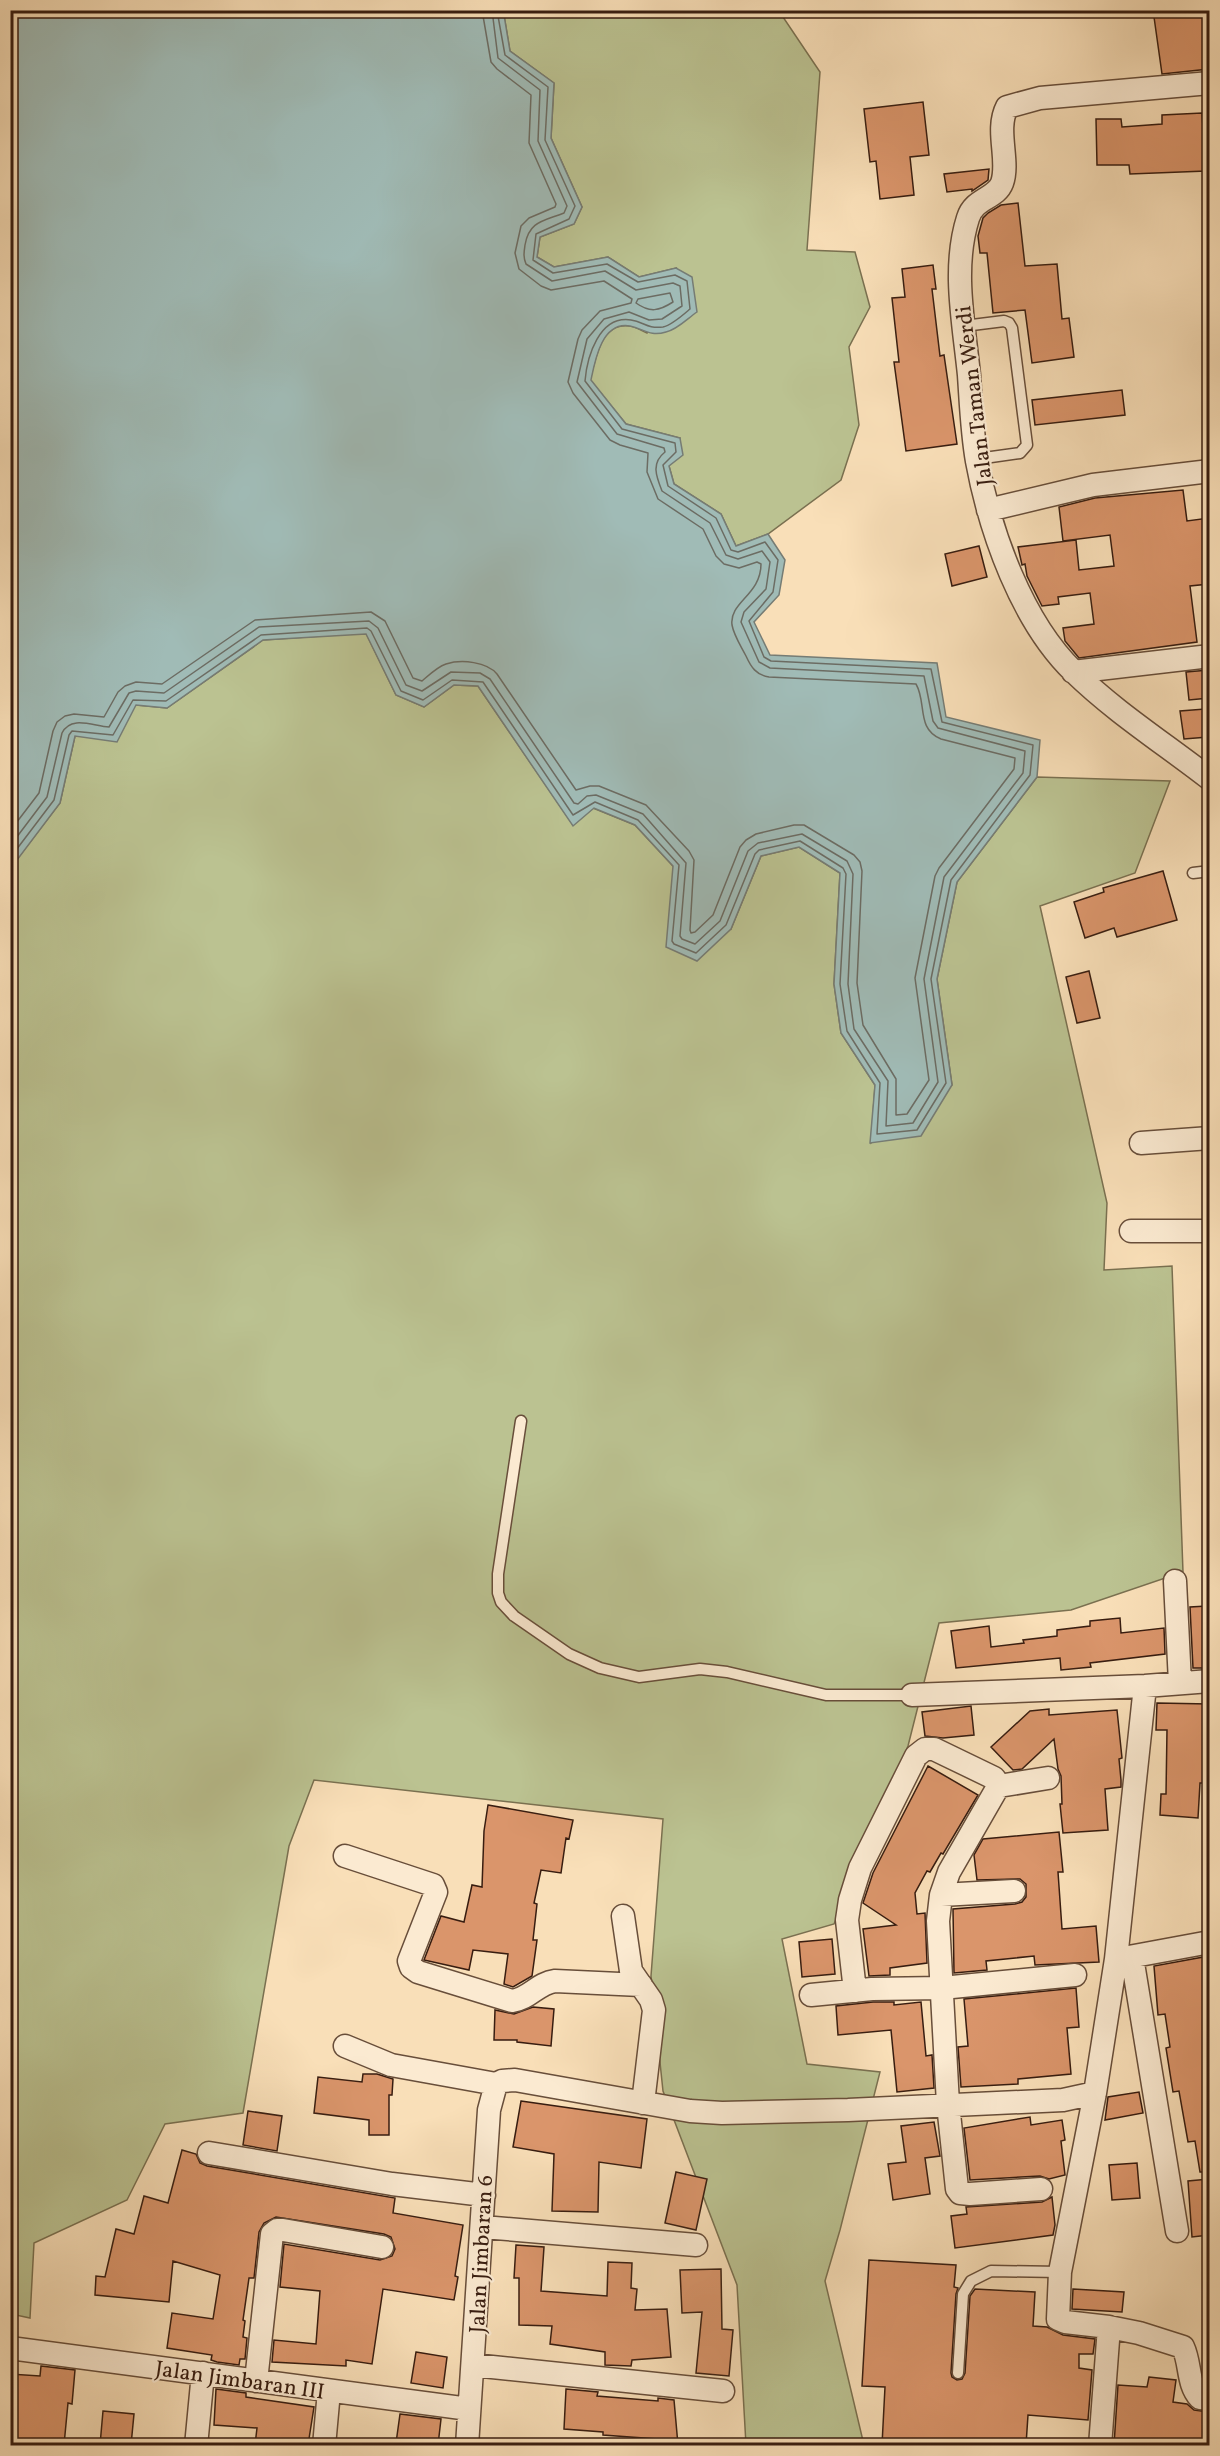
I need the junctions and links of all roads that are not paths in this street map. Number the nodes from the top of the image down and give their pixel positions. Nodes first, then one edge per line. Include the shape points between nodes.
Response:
1 (1209, 83) edge
2 (964, 326) junction
3 (977, 459) junction
4 (1209, 471) edge
5 (988, 510) junction
6 (1209, 656) edge
7 (1073, 672) junction
8 (1209, 779) edge
9 (1209, 871) edge
10 (1193, 873) dead end
11 (1209, 1138) edge
12 (1141, 1143) dead end
13 (1209, 1231) edge
14 (1131, 1232) dead end
15 (521, 1421) dead end
16 (1175, 1581) dead end
17 (1209, 1680) edge
18 (1180, 1683) junction
19 (1145, 1686) junction
20 (912, 1695) joint
21 (1048, 1778) dead end
22 (999, 1786) junction
23 (345, 1856) dead end
24 (1014, 1891) dead end
25 (941, 1895) junction
26 (623, 1916) dead end
27 (1209, 1942) edge
28 (1124, 1958) junction
29 (1075, 1975) dead end
30 (641, 1985) junction
31 (942, 1988) junction
32 (855, 1991) junction
33 (811, 1995) dead end
34 (345, 2046) dead end
35 (505, 2082) junction
36 (1095, 2093) junction
37 (643, 2103) junction
38 (948, 2104) junction
39 (209, 2153) dead end
40 (1041, 2189) dead end
41 (484, 2195) junction
42 (483, 2227) junction
43 (1177, 2231) dead end
44 (696, 2245) dead end
45 (382, 2247) dead end
46 (1060, 2272) junction
47 (1109, 2327) junction
48 (10, 2348) edge
49 (473, 2366) junction
50 (203, 2373) junction
51 (958, 2373) dead end
52 (256, 2381) junction
53 (329, 2391) junction
54 (723, 2391) dead end
55 (1209, 2399) edge
56 (469, 2409) junction
57 (196, 2445) edge
58 (324, 2445) edge
59 (467, 2445) edge
60 (1100, 2445) edge

1 - 2 street, Jalan Taman Werdi via 1040,98 1007,107 1002,126 1002,183 996,192 973,207 962,247
2 - 3 street, Jalan Taman Werdi
2 - 3 lane via 1004,321 1012,328 1027,445 1020,453
3 - 5 street, Jalan Taman Werdi
4 - 5 street via 1094,485
5 - 7 street, Jalan Taman Werdi via 1022,599 1046,640
6 - 7 street
7 - 8 street, Jalan Taman Werdi
9 - 10 lane
11 - 12 street
13 - 14 street
15 - 20 lane via 498,1593 514,1616 548,1641 600,1668 633,1676 706,1670 742,1674 826,1695
16 - 18 street
17 - 18 street
18 - 19 street
19 - 20 street
19 - 28 street
21 - 22 street
22 - 25 street via 949,1872
22 - 32 street via 994,1778 934,1749 925,1749 916,1756 860,1868 850,1900 847,1920
23 - 30 street via 433,1885 436,1892 409,1961 417,1972 512,2001 522,1999 541,1984 555,1981
24 - 25 street
25 - 31 street via 938,1946
26 - 30 street via 630,1966
27 - 28 street
28 - 36 street
28 - 43 street
29 - 31 street
30 - 37 street via 653,2005 654,2020
31 - 32 street
31 - 38 street
32 - 33 street
34 - 35 street via 391,2065
35 - 37 street
35 - 41 street, Jalan Jimbaran 6 via 489,2110
36 - 38 street via 1063,2100
36 - 46 street
37 - 38 street via 722,2113
38 - 40 street via 960,2193
39 - 41 street via 392,2184
41 - 42 street, Jalan Jimbaran 6
42 - 44 street
42 - 49 street, Jalan Jimbaran 6
45 - 52 street via 283,2230 272,2234
46 - 47 street via 1058,2319
46 - 51 lane via 991,2271 971,2281 963,2294
47 - 55 street via 1183,2347 1193,2391 1200,2398
47 - 60 street
48 - 50 street, Jalan Jimbaran III
49 - 54 street
49 - 56 street, Jalan Jimbaran 6
50 - 52 street, Jalan Jimbaran III
50 - 57 street
52 - 53 street, Jalan Jimbaran III
53 - 56 street, Jalan Jimbaran III
53 - 58 street
56 - 59 street, Jalan Jimbaran 6

